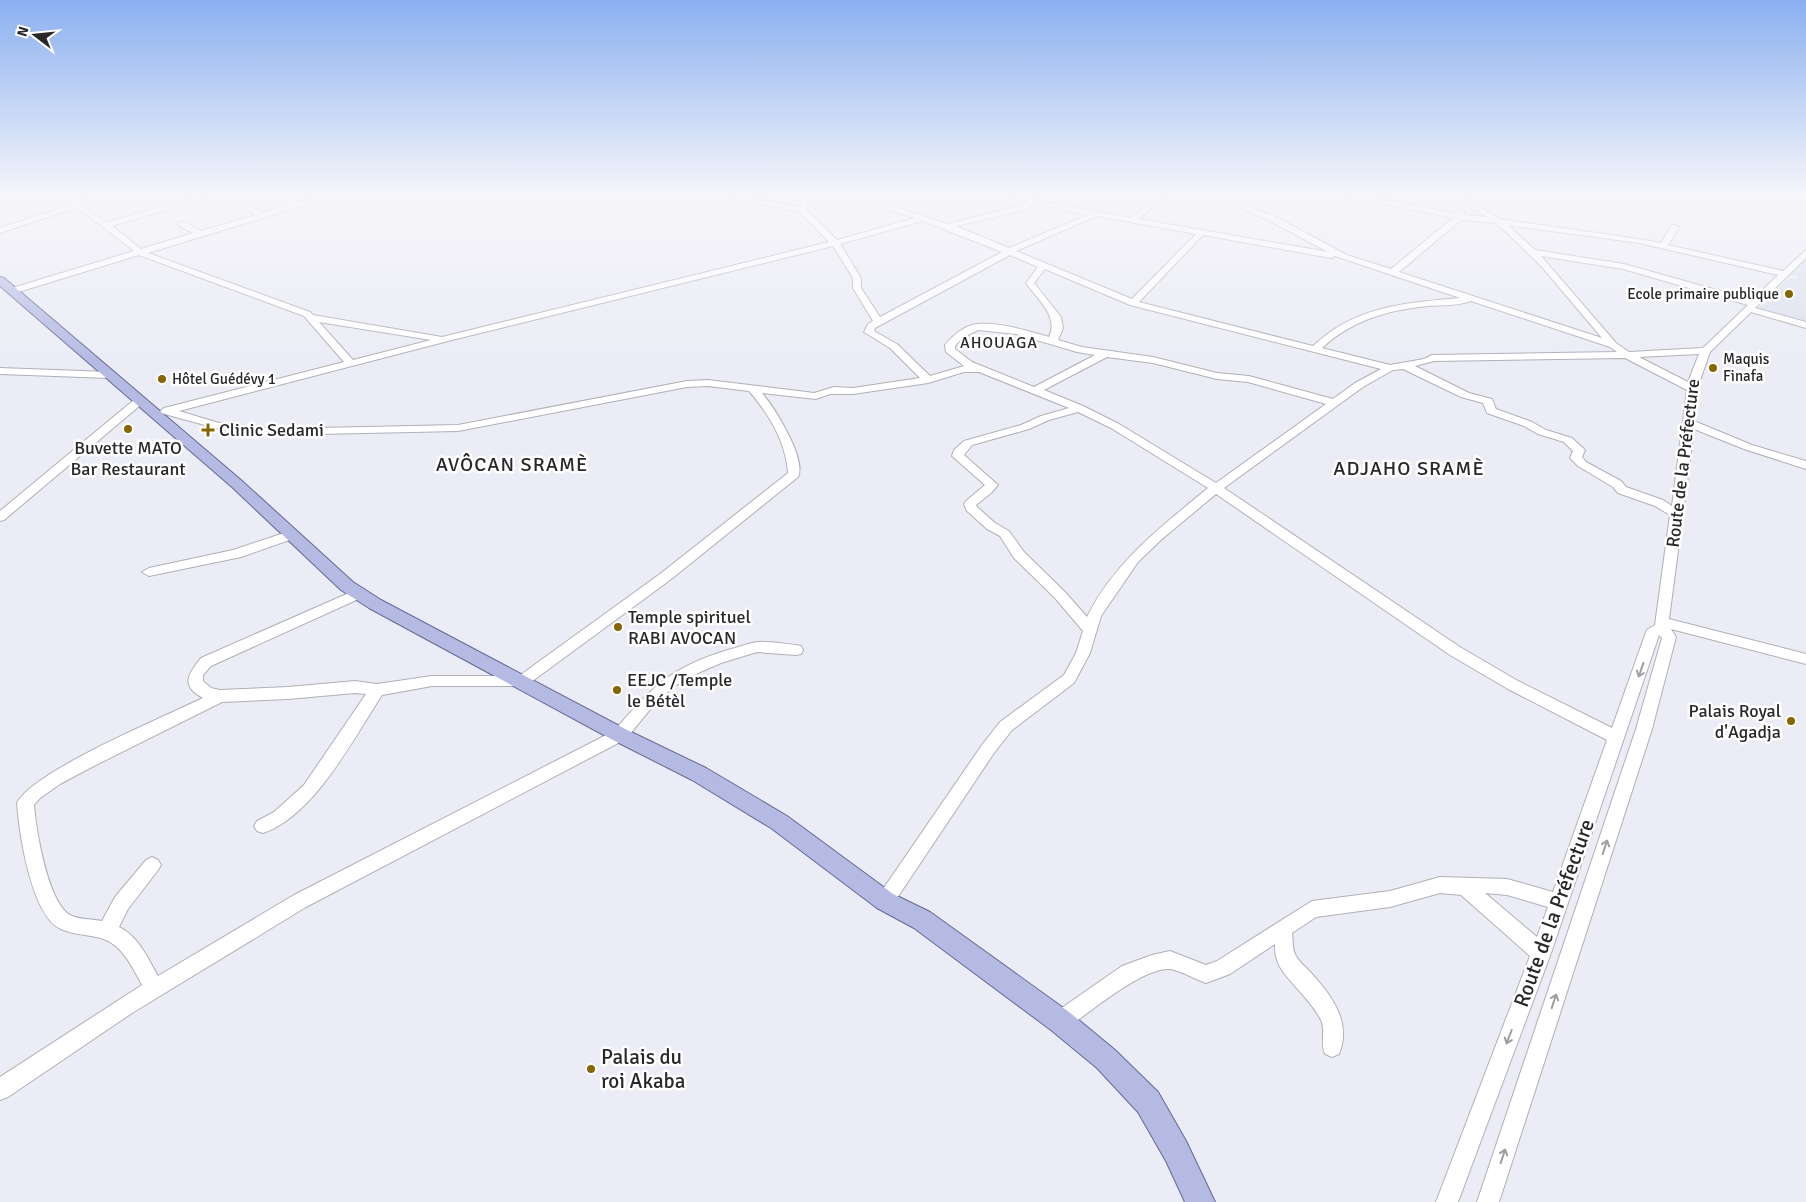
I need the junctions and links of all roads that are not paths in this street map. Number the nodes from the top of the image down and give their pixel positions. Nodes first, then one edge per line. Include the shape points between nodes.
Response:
1 (137, 250) edge
2 (150, 250) edge
3 (806, 250) edge
4 (839, 250) edge
5 (1005, 250) edge
6 (1014, 250) edge
7 (1185, 250) edge
8 (1308, 250) edge
9 (1330, 250) edge
10 (1420, 250) edge
11 (1680, 250) edge
12 (1010, 252) junction
13 (1533, 252) joint
14 (141, 253) junction
15 (1806, 253) edge
16 (1344, 258) junction
17 (1043, 266) junction
18 (1392, 273) junction
19 (1784, 274) junction
20 (6, 286) edge
21 (1473, 300) junction
22 (1133, 304) junction
23 (1752, 307) junction
24 (313, 318) junction
25 (878, 322) junction
26 (1806, 325) edge
27 (445, 339) junction
28 (1052, 342) junction
29 (1613, 345) junction
30 (1315, 349) junction
31 (1706, 351) junction
32 (1104, 354) junction
33 (1627, 355) junction
34 (351, 363) junction
35 (1403, 365) junction
36 (1390, 368) junction
37 (984, 369) junction
38 (0, 371) edge
39 (109, 374) junction
40 (928, 380) junction
41 (751, 387) junction
42 (1691, 388) junction
43 (1036, 390) junction
44 (1336, 403) junction
45 (154, 408) junction
46 (1079, 408) junction
47 (1690, 423) junction
48 (1806, 465) edge
49 (1216, 488) junction
50 (1677, 514) junction
51 (0, 516) edge
52 (290, 535) junction
53 (149, 572) dead end
54 (358, 594) junction
55 (1662, 625) junction
56 (1089, 629) junction
57 (796, 650) dead end
58 (1806, 659) edge
59 (522, 681) junction
60 (377, 690) junction
61 (220, 696) junction
62 (620, 735) junction
63 (1617, 738) junction
64 (264, 826) dead end
65 (152, 865) dead end
66 (1465, 887) junction
67 (885, 901) junction
68 (1558, 902) junction
69 (1282, 929) junction
70 (108, 930) junction
71 (1540, 952) junction
72 (154, 988) junction
73 (1060, 1021) junction
74 (1332, 1046) dead end
75 (0, 1089) edge
76 (1200, 1202) edge
77 (1447, 1202) edge
78 (1488, 1202) edge

1 - 14 street
2 - 14 street
3 - 27 street
4 - 25 street
5 - 12 street
6 - 12 street
7 - 22 street
8 - 16 street
9 - 16 street
10 - 18 street
11 - 19 street
12 - 17 street
12 - 25 street
13 - 23 street via 1624,267
13 - 29 street
14 - 20 street
14 - 24 street
15 - 19 street, Route de la Préfecture
16 - 18 street
17 - 22 street
17 - 28 street via 1030,283 1056,316 1058,328
18 - 21 street
19 - 23 street, Route de la Préfecture
20 - 39 main road
21 - 29 street
21 - 30 street via 1416,305 1370,314 1333,332
22 - 30 street
23 - 26 street
23 - 31 street, Route de la Préfecture
24 - 27 street
24 - 34 street
25 - 40 street via 871,326 870,332 896,347
27 - 34 street
28 - 32 street
28 - 37 street via 1017,331 977,327 953,340 950,350 954,354 968,364
29 - 33 street
30 - 36 street
31 - 33 street
31 - 42 street, Route de la Préfecture via 1695,370
32 - 43 street
32 - 44 street via 1248,379
33 - 35 street via 1432,358
33 - 42 street
34 - 45 street
35 - 36 street
35 - 50 street via 1465,395 1488,401 1491,411 1568,440 1579,450 1576,458 1582,464 1618,484 1622,490 1659,503
36 - 44 street via 1359,385
37 - 40 street via 963,369
37 - 43 street
38 - 39 street
39 - 45 main road
40 - 41 street via 853,391 825,391 816,396
41 - 45 street via 687,384 458,428 421,430 257,431 192,420
41 - 59 street via 776,415 784,430 794,474 665,577
42 - 47 street, Route de la Préfecture
43 - 46 street
44 - 49 street
45 - 51 street
45 - 52 main road
46 - 49 street
46 - 56 street via 968,443 958,456 992,485 973,500 971,508 1005,534 1010,545
47 - 48 street via 1748,447
47 - 50 street, Route de la Préfecture
49 - 56 street via 1134,559 1103,600
49 - 63 street via 1455,651 1513,685
50 - 55 street, Route de la Préfecture
52 - 53 street via 236,554
52 - 54 main road
54 - 59 main road
54 - 61 street via 206,662 196,674 195,682 207,693
55 - 58 street
55 -> 63 street, Route de la Préfecture via 1653,632
78 -> 55 street, Route de la Préfecture via 1644,729 1669,636
56 - 67 street via 1083,653 1069,679 1006,726
57 - 62 street via 757,647 693,669 650,698
59 - 60 street via 432,681
59 - 62 main road
60 - 61 street via 354,687
60 - 64 street via 310,790 280,817
61 - 70 street via 60,775 26,798 26,819 33,856 54,914 65,922
62 - 67 main road via 699,774 780,822
62 - 72 street via 345,876
63 - 68 street, Route de la Préfecture
65 - 70 street via 122,900
66 - 68 street via 1507,887
66 - 69 street via 1440,885 1390,899 1312,909
66 - 71 street
67 - 73 main road via 922,920
68 - 71 street, Route de la Préfecture
69 - 73 street via 1223,968 1206,974 1170,960 1129,972
69 - 74 street via 1286,960 1320,998 1332,1020
70 - 72 street via 123,937
71 -> 77 street, Route de la Préfecture
72 - 75 street
73 - 76 main road via 1106,1059 1148,1102

